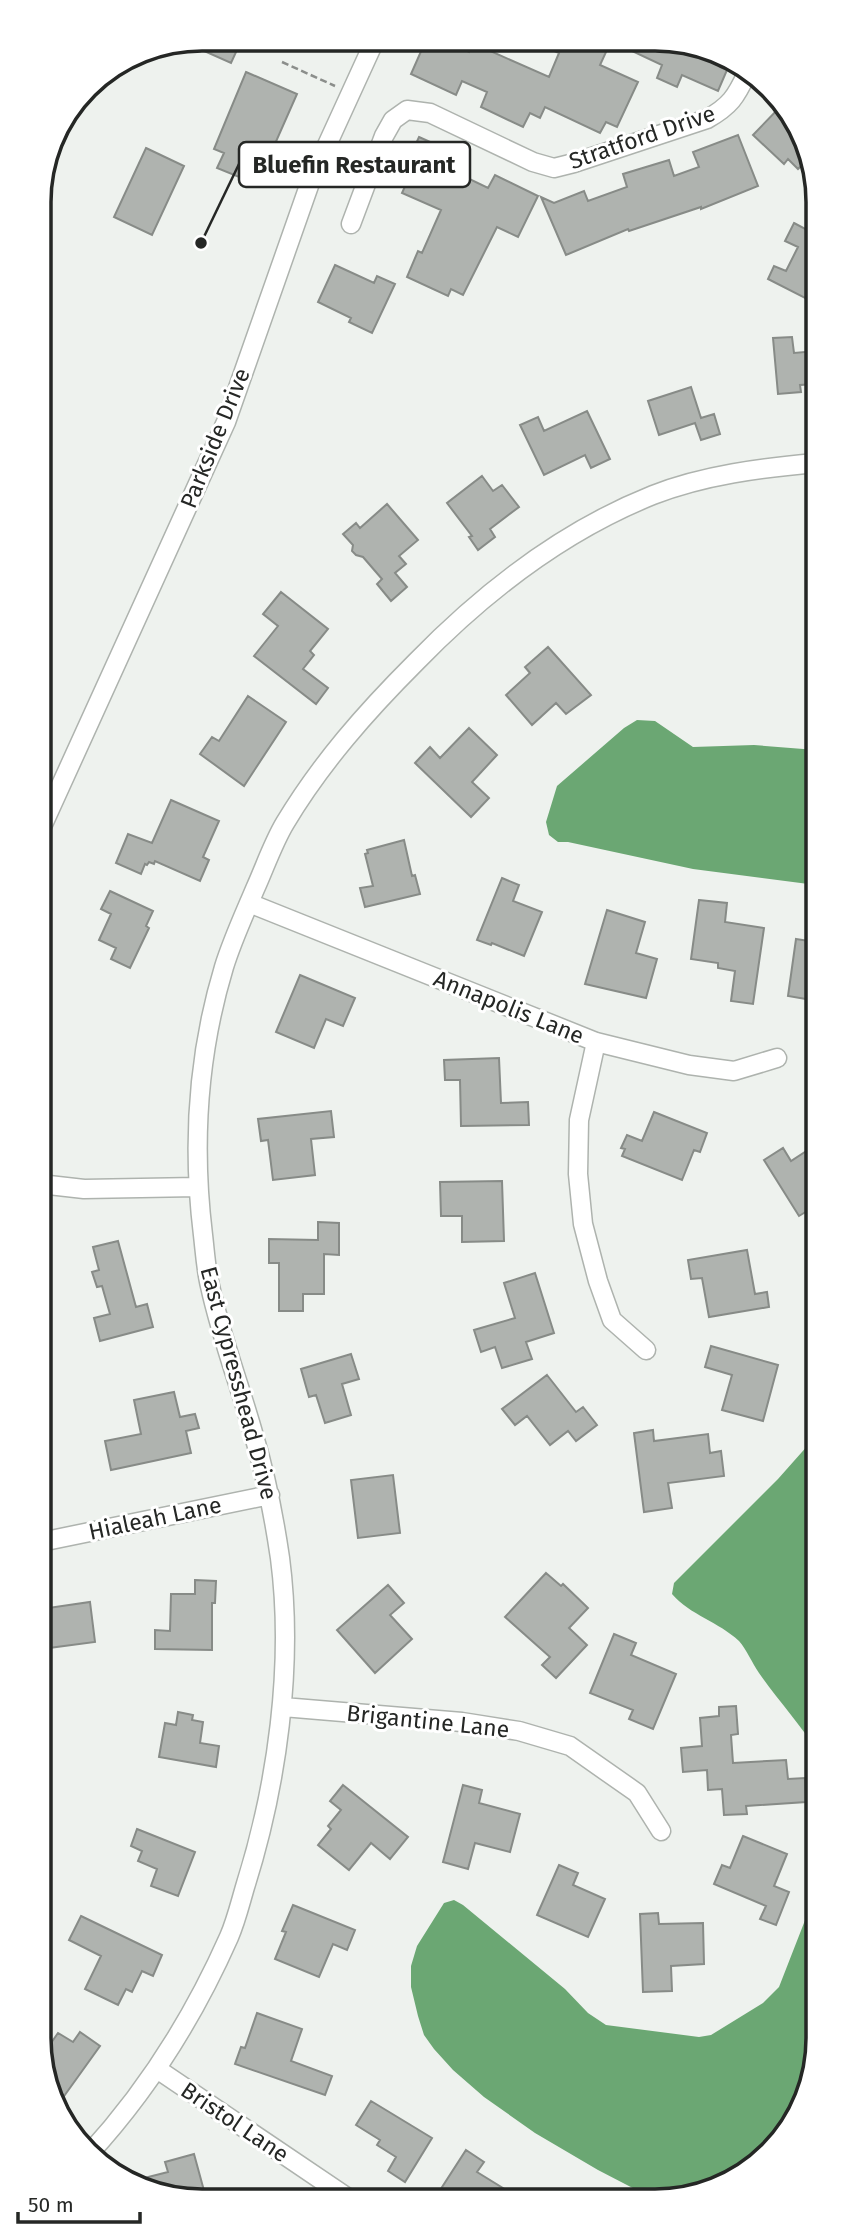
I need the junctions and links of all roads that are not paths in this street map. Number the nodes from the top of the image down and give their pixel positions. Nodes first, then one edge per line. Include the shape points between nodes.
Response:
1 (370, 51) edge
2 (744, 80) edge
3 (351, 224) dead end
4 (806, 464) edge
5 (51, 807) edge
6 (249, 903) junction
7 (596, 1042) junction
8 (777, 1058) dead end
9 (51, 1185) edge
10 (197, 1187) junction
11 (646, 1350) dead end
12 (270, 1495) junction
13 (51, 1540) edge
14 (283, 1707) junction
15 (661, 1831) dead end
16 (157, 2069) junction
17 (96, 2146) edge
18 (335, 2189) edge

1 - 5 street, Parkside Drive via 311,180 226,422
2 - 3 street, Stratford Drive via 725,109 706,119 554,167 533,162 430,113 407,110 393,120 384,136
4 - 6 street, East Cypresshead Drive via 713,477 654,495 594,523 480,602 369,709 322,766 281,829
6 - 7 street, Annapolis Lane
6 - 10 street, East Cypresshead Drive via 225,965 206,1040
7 - 8 street, Annapolis Lane via 734,1071
7 - 11 street via 579,1120 583,1224 612,1320
9 - 10 street
10 - 12 street, East Cypresshead Drive via 209,1284
12 - 13 street, Hialeah Lane
12 - 14 street, East Cypresshead Drive via 281,1565
14 - 15 street, Brigantine Lane via 462,1721 570,1746 637,1793
14 - 16 street, East Cypresshead Drive via 255,1855 231,1933
16 - 17 street, East Cypresshead Drive
16 - 18 street, Bristol Lane

